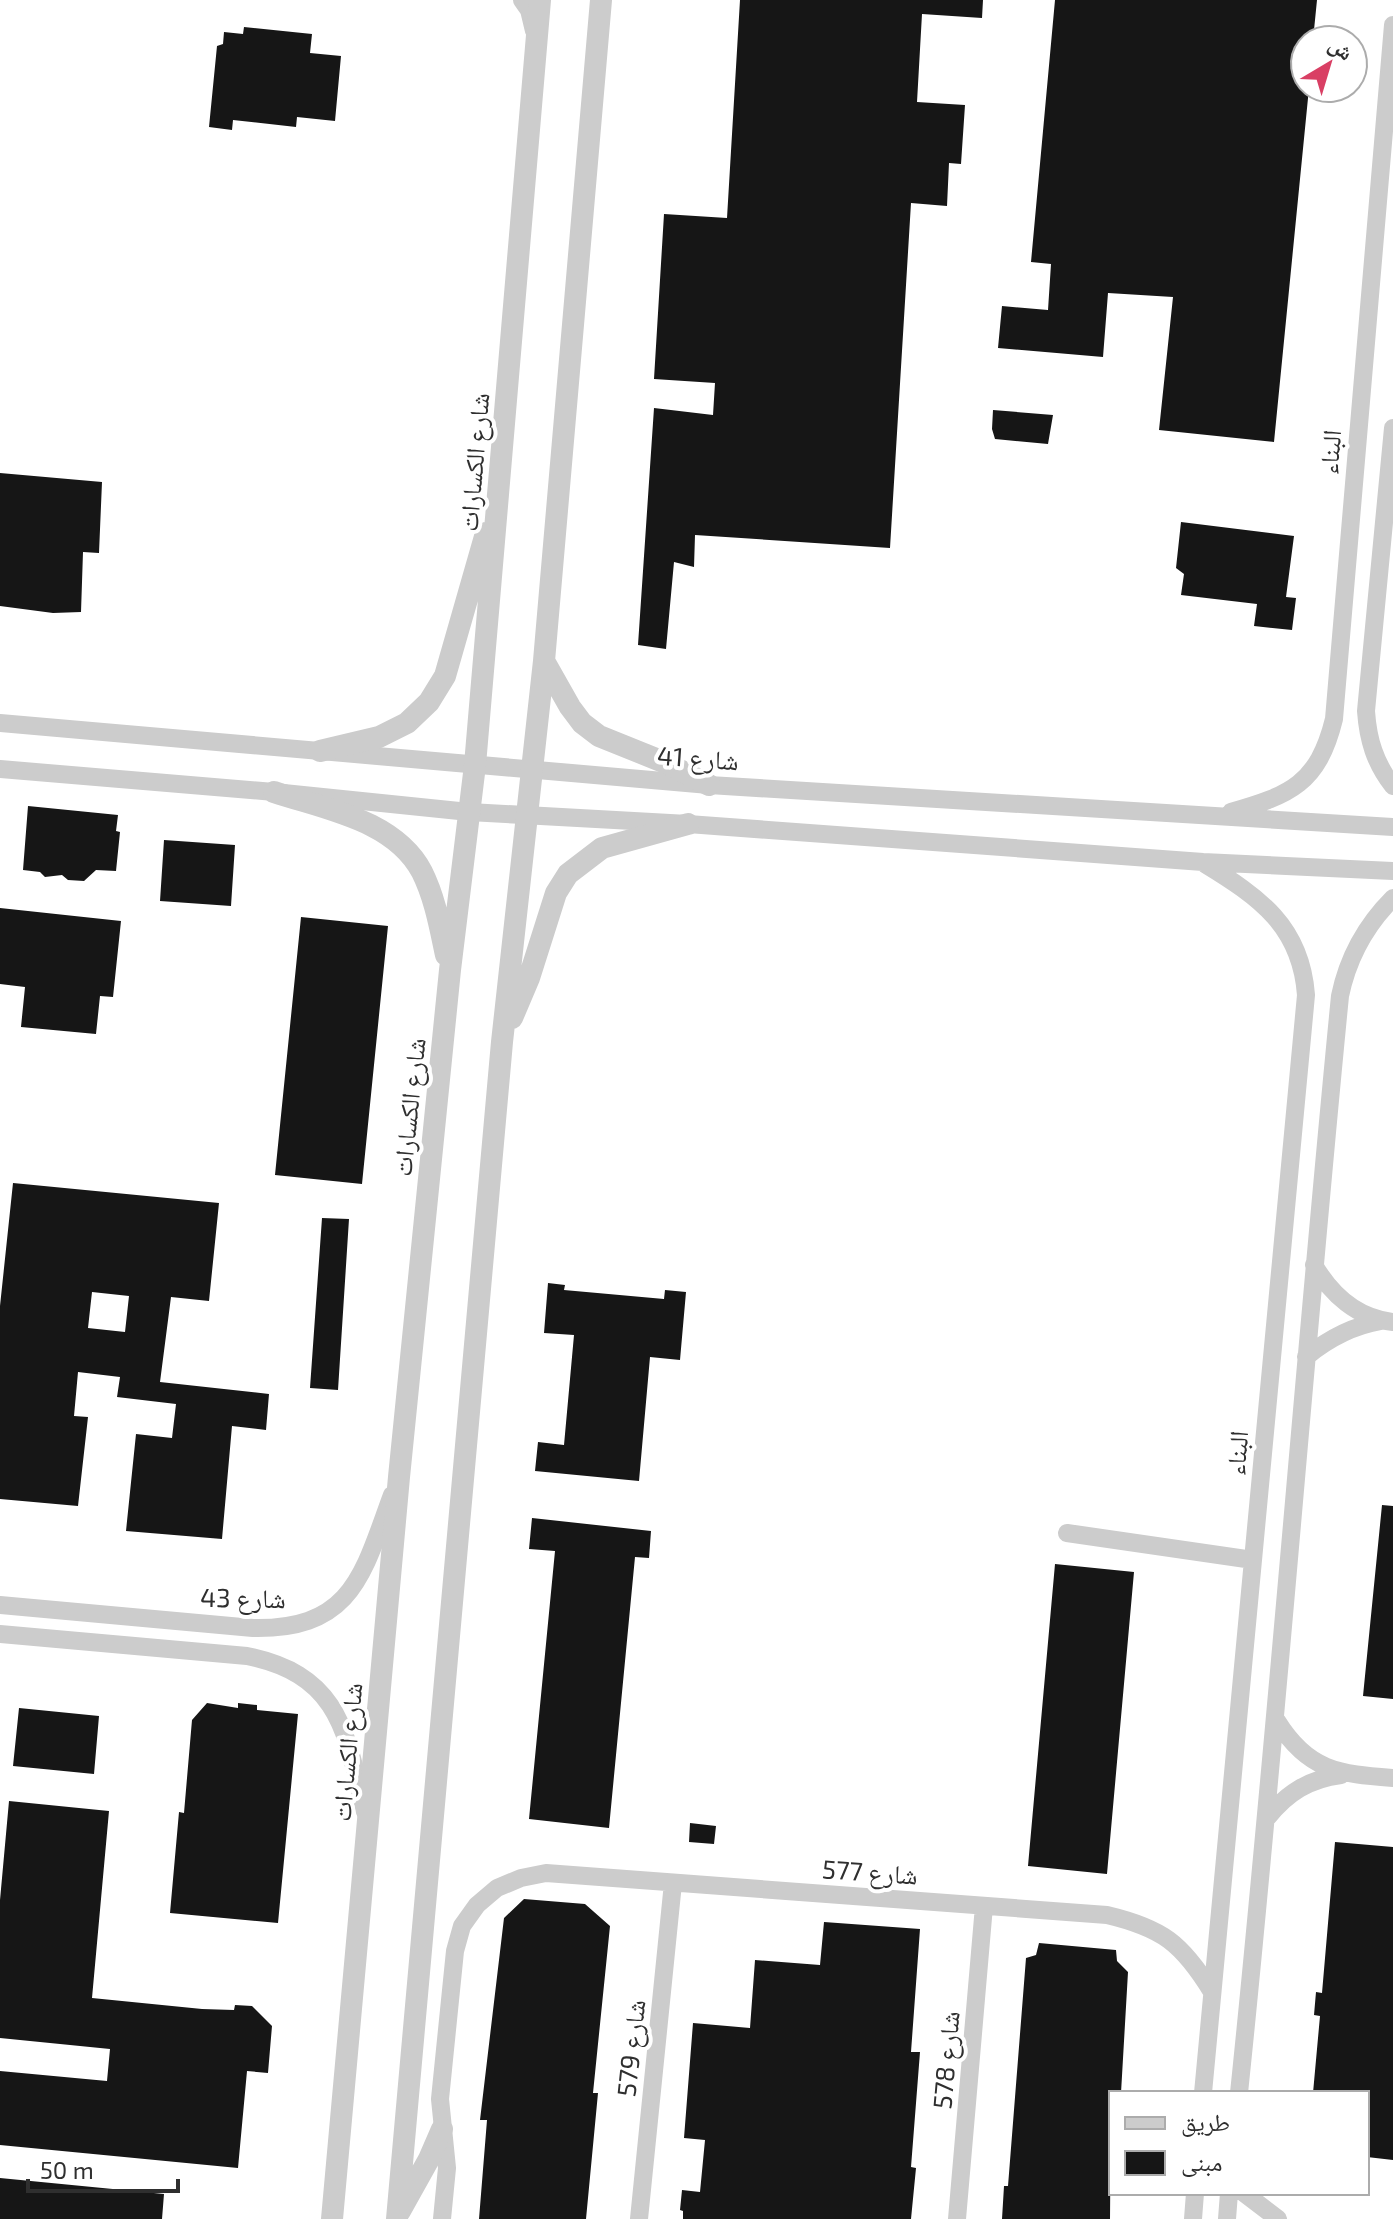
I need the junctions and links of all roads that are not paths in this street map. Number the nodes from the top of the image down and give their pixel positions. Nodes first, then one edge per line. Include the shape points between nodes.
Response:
1 (522, 0) edge
2 (540, 0) edge
3 (601, 0) edge
4 (1393, 25) edge
5 (537, 43) junction
6 (1393, 428) edge
7 (1390, 482) edge
8 (498, 494) junction
9 (544, 661) junction
10 (0, 723) edge
11 (320, 751) junction
12 (475, 765) junction
13 (0, 769) edge
14 (532, 769) junction
15 (709, 785) junction
16 (1393, 786) edge
17 (274, 792) junction
18 (469, 812) junction
19 (528, 816) junction
20 (1216, 816) junction
21 (688, 824) junction
22 (1393, 827) edge
23 (1203, 862) junction
24 (1393, 871) edge
25 (1393, 898) edge
26 (450, 970) junction
27 (502, 1042) junction
28 (1314, 1265) junction
29 (1388, 1321) edge
30 (1306, 1357) junction
31 (399, 1477) junction
32 (1067, 1533) dead end
33 (1253, 1560) junction
34 (0, 1605) edge
35 (0, 1634) edge
36 (1277, 1721) junction
37 (1343, 1774) junction
38 (1393, 1778) edge
39 (1268, 1817) junction
40 (368, 1825) junction
41 (673, 1883) junction
42 (984, 1906) junction
43 (1212, 1992) junction
44 (1203, 2091) edge
45 (1239, 2091) edge
46 (442, 2129) junction
47 (1195, 2195) edge
48 (1229, 2195) edge
49 (1247, 2195) edge
50 (397, 2218) edge
51 (332, 2219) edge
52 (442, 2219) edge
53 (639, 2219) edge
54 (957, 2219) edge
55 (1193, 2219) edge
56 (1227, 2219) edge
57 (1278, 2219) edge

1 - 5 street
2 - 5 street, شارع الكسارات
3 - 9 street
4 - 20 street, البناء via 1332,727 1315,766 1291,790
5 - 8 street, شارع الكسارات
6 - 7 street
7 - 16 street via 1366,711 1370,744
8 - 11 street via 445,676 429,702 407,723 379,737
8 - 12 street, شارع الكسارات
9 - 14 street
9 - 15 street via 570,707 599,736
10 - 11 street, شارع 41
11 - 12 street, شارع 41
12 - 14 street, شارع 41
12 - 18 street, شارع الكسارات
13 - 17 street
14 - 15 street, شارع 41
14 - 19 street
15 - 20 street, شارع 41
17 - 18 street
17 - 26 street via 359,820 406,850 431,894
18 - 19 street
18 - 26 street, شارع الكسارات
19 - 21 street
19 - 27 street
20 - 22 street, شارع 41
21 - 23 street
21 - 27 street via 602,848 568,874 556,893
23 - 24 street
23 - 33 street, البناء via 1269,909 1291,939 1306,995
25 - 28 street via 1357,944 1344,978
26 - 31 street, شارع الكسارات
27 - 50 street
28 - 29 street via 1335,1295 1366,1315
28 - 30 street
29 - 30 street via 1334,1336
30 - 36 street
31 - 34 street, شارع 43 via 362,1575 347,1596 304,1623 253,1628
31 - 40 street, شارع الكسارات
32 - 33 street
33 - 43 street, البناء
35 - 40 street via 247,1656 293,1670 320,1692 341,1721
36 - 37 street via 1297,1749
36 - 39 street
37 - 38 street
37 - 39 street via 1293,1792
39 - 45 street
40 - 51 street, شارع الكسارات
41 - 42 street, شارع 577
41 - 46 street, شارع 577 via 546,1873 497,1888 477,1905 462,1926 455,1951 440,2099
41 - 53 street, شارع 579
42 - 43 street, شارع 577 via 1107,1915 1140,1923 1178,1947
42 - 54 street, شارع 578
43 - 44 street, البناء
46 - 50 street
46 - 52 street via 447,2168
47 - 55 street
48 - 56 street
49 - 57 street

